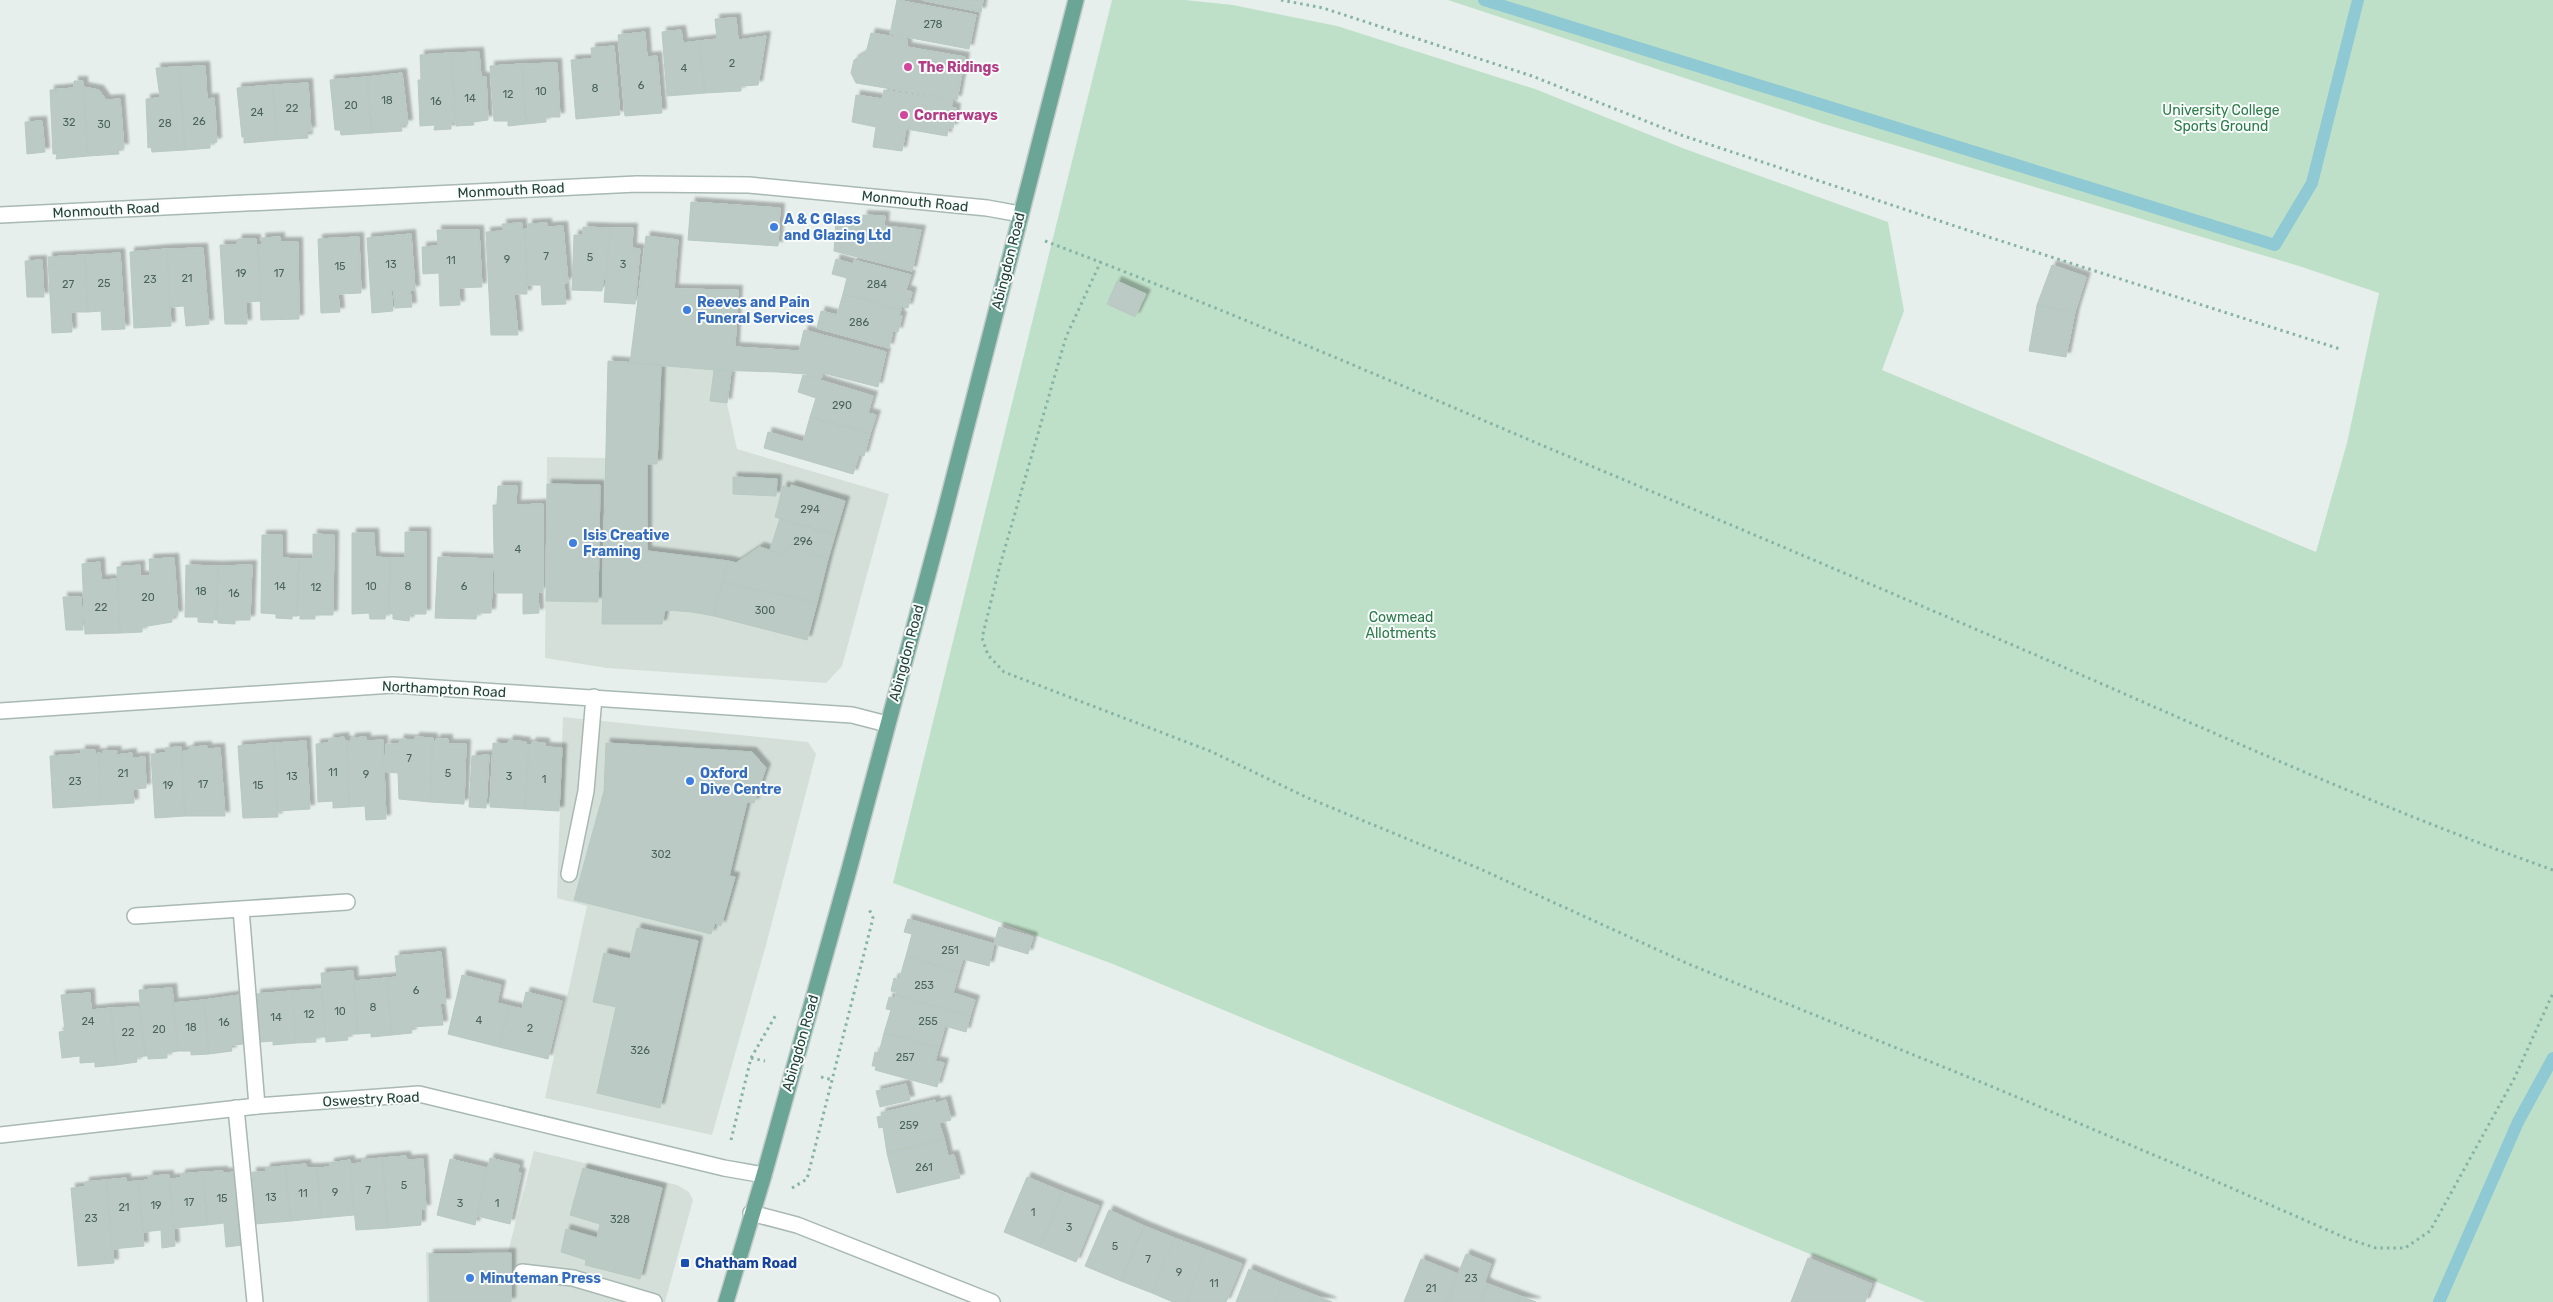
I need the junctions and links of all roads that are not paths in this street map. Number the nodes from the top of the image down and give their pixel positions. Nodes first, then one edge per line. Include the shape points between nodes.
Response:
1 (1076, 0) edge
2 (1020, 214) junction
3 (0, 216) edge
4 (594, 697) junction
5 (0, 711) edge
6 (887, 724) junction
7 (569, 874) dead end
8 (347, 902) dead end
9 (241, 909) junction
10 (136, 916) dead end
11 (257, 1106) junction
12 (236, 1108) junction
13 (0, 1135) edge
14 (764, 1175) junction
15 (751, 1213) junction
16 (522, 1272) dead end
17 (255, 1302) edge
18 (654, 1302) edge
19 (726, 1302) edge
20 (992, 1302) edge

1 - 2 main road, Abingdon Road
2 - 3 street, Monmouth Road via 750,185 637,184
2 - 6 main road, Abingdon Road
4 - 5 street, Northampton Road via 393,685
4 - 6 street, Northampton Road via 852,715
4 - 7 street via 586,791
6 - 14 main road, Abingdon Road
8 - 9 street
9 - 10 street
9 - 11 street
11 - 12 street, Oswestry Road
11 - 14 street, Oswestry Road via 419,1094
12 - 13 street, Oswestry Road
12 - 17 street
14 - 15 main road, Abingdon Road
15 - 19 main road, Abingdon Road
15 - 20 street via 797,1225
16 - 18 street via 573,1278

